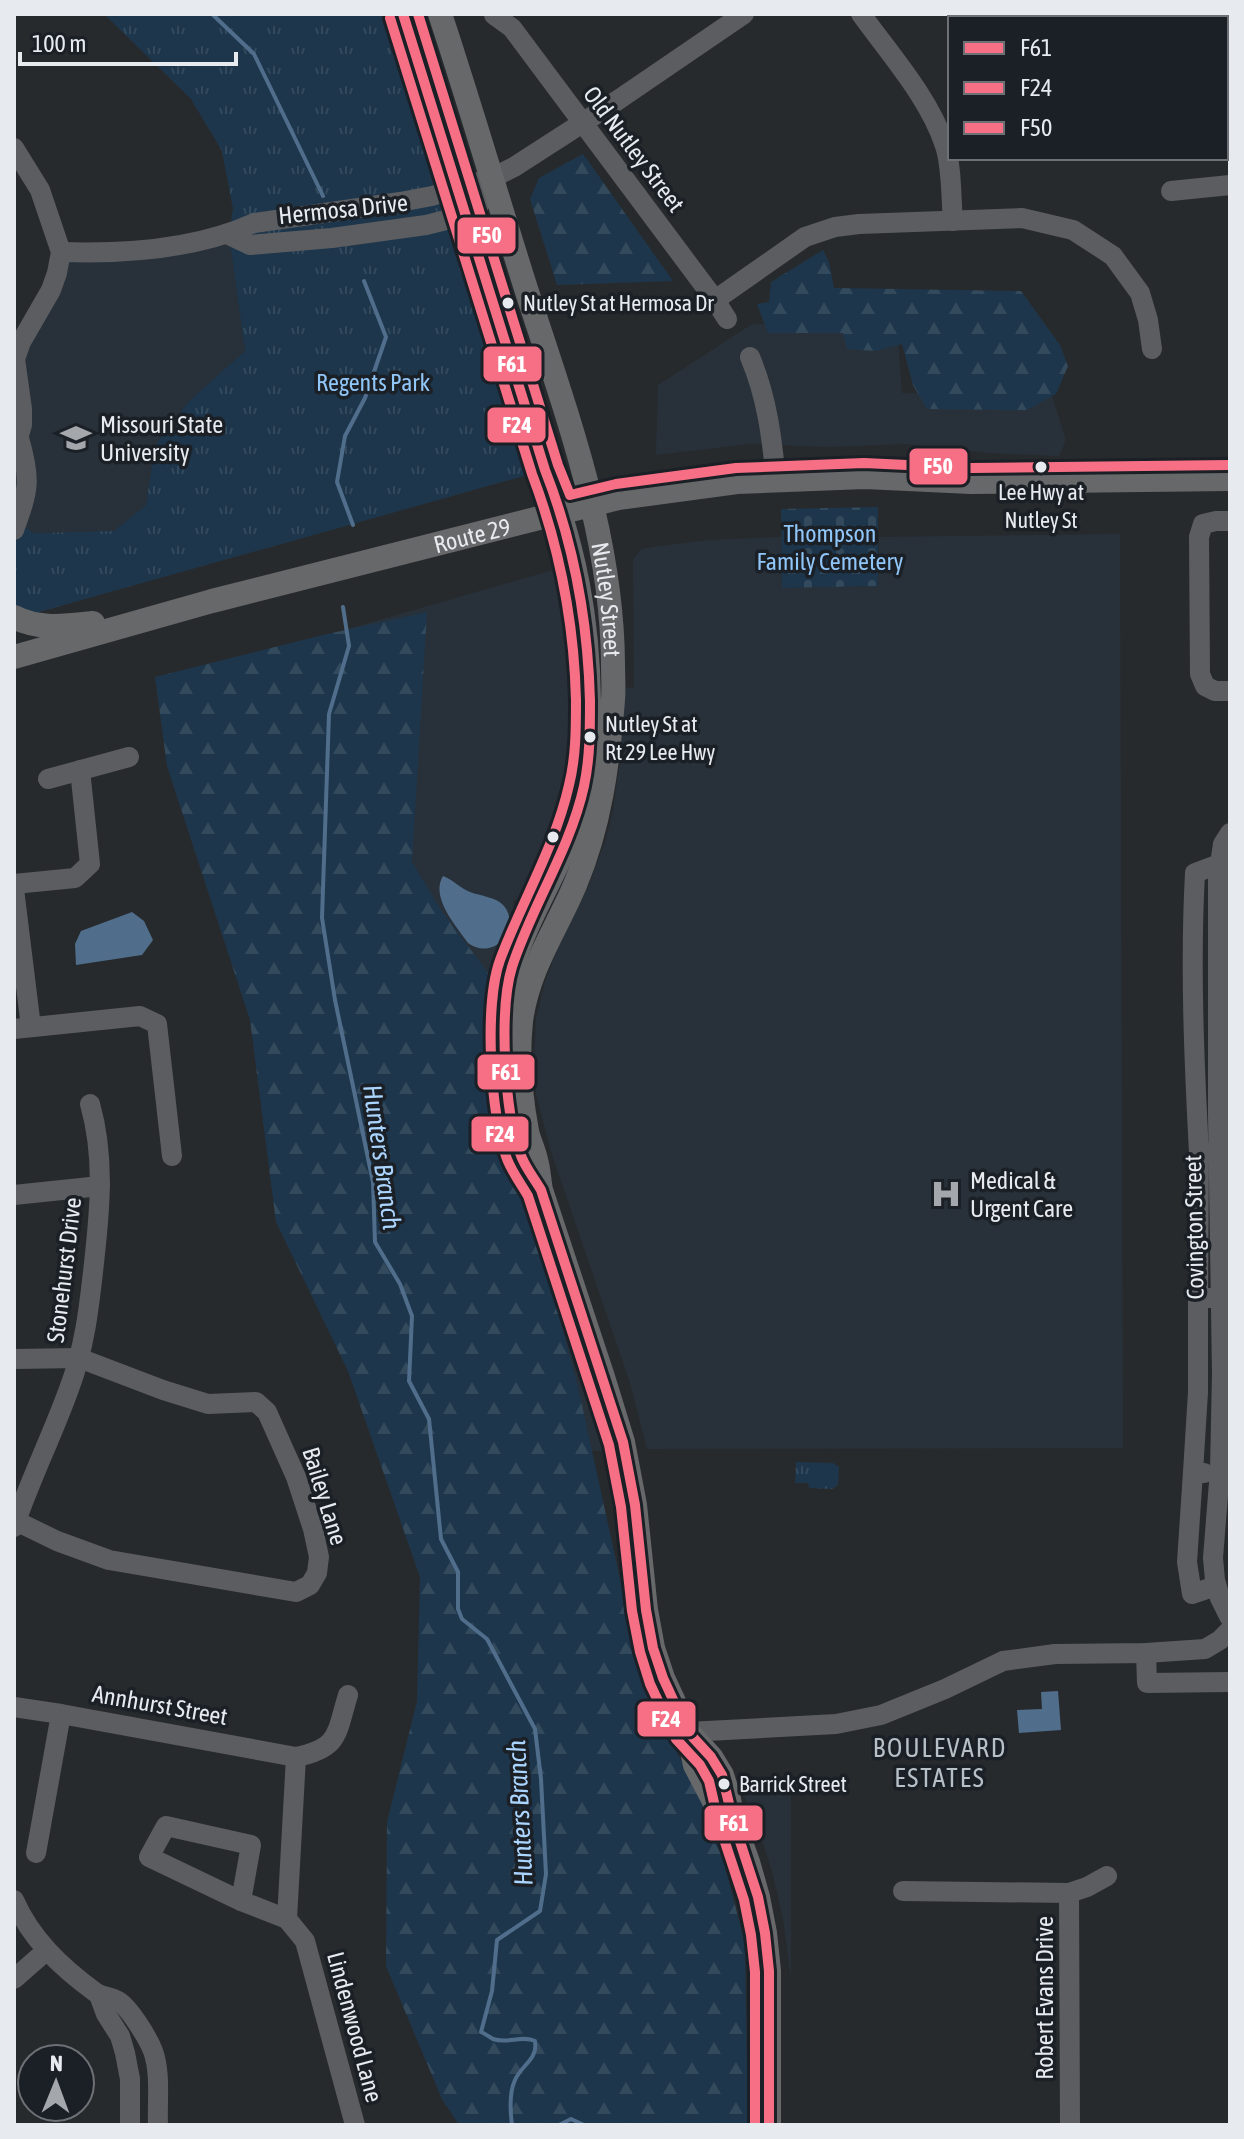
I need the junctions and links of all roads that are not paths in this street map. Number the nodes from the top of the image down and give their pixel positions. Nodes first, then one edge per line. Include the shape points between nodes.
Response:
1 (403, 14) edge
2 (440, 14) edge
3 (744, 14) edge
4 (861, 14) edge
5 (494, 15) edge
6 (583, 123) junction
7 (14, 148) edge
8 (492, 178) junction
9 (1230, 185) edge
10 (457, 187) junction
11 (1171, 191) dead end
12 (466, 215) junction
13 (953, 221) junction
14 (229, 235) junction
15 (61, 252) junction
16 (715, 300) junction
17 (727, 319) dead end
18 (1152, 349) dead end
19 (750, 357) dead end
20 (16, 445) edge
21 (1230, 479) edge
22 (776, 481) junction
23 (592, 503) junction
24 (561, 511) junction
25 (1230, 521) edge
26 (14, 530) edge
27 (159, 616) junction
28 (14, 617) edge
29 (14, 657) edge
30 (1230, 691) edge
31 (129, 757) dead end
32 (80, 770) junction
33 (48, 779) dead end
34 (1230, 833) edge
35 (1219, 864) junction
36 (14, 886) edge
37 (18, 950) edge
38 (1224, 954) edge
39 (22, 1028) edge
40 (90, 1104) dead end
41 (1224, 1114) edge
42 (1209, 1153) junction
43 (172, 1156) dead end
44 (100, 1186) junction
45 (541, 1190) junction
46 (14, 1195) edge
47 (1225, 1233) edge
48 (1198, 1298) junction
49 (1221, 1298) junction
50 (79, 1358) junction
51 (14, 1359) edge
52 (1193, 1472) junction
53 (1223, 1472) edge
54 (15, 1524) edge
55 (1216, 1586) junction
56 (1229, 1617) edge
57 (1146, 1653) junction
58 (1230, 1682) edge
59 (348, 1695) dead end
60 (14, 1707) edge
61 (61, 1714) junction
62 (688, 1732) junction
63 (296, 1757) junction
64 (36, 1853) dead end
65 (1107, 1876) dead end
66 (903, 1891) dead end
67 (1069, 1893) junction
68 (14, 1900) edge
69 (241, 1901) junction
70 (287, 1919) junction
71 (46, 1951) junction
72 (14, 1979) edge
73 (99, 1995) junction
74 (130, 2125) edge
75 (158, 2125) edge
76 (355, 2125) edge
77 (769, 2125) edge
78 (1070, 2125) edge

1 - 10 main road, Nutley Street
2 - 8 main road, Nutley Street
3 - 6 street, Hermosa Drive
4 - 13 street via 937,126 946,149
5 - 6 street, Old Nutley Street via 512,28
6 - 8 street, Hermosa Drive
6 - 16 street, Old Nutley Street
7 - 15 street via 40,190
8 - 10 street, Hermosa Drive
8 - 12 street, Hermosa Drive via 479,205
8 - 23 main road, Nutley Street
9 - 11 street
10 - 12 main road, Nutley Street
10 - 14 street, Hermosa Drive via 400,202 254,223
12 - 14 street, Hermosa Drive via 332,238 250,245
12 - 24 main road, Nutley Street
13 - 16 street via 825,230 805,237
13 - 18 street via 1022,218 1073,230 1113,256 1140,293
14 - 15 street, Hermosa Drive via 139,251
15 - 20 street via 51,290 15,359 22,409
16 - 17 street, Old Nutley Street
19 - 22 street via 767,408
20 - 26 street via 27,483
21 - 22 main road, Route 29
22 - 23 main road, Route 29
23 - 24 main road, Route 29
23 - 45 main road, Nutley Street via 609,598 613,698 603,792 591,840 536,963 521,1024 520,1088
24 - 27 main road, Route 29
24 - 45 main road, Nutley Street via 587,633 588,762 571,833 512,968 505,1036 509,1114 520,1155
25 - 30 street via 1203,524 1199,537 1200,674 1205,686
27 - 28 main road via 65,626 41,626
27 - 29 main road, Route 29
31 - 32 street
32 - 33 street
32 - 36 street via 90,864 75,878
34 - 35 street, Covington Street
35 - 38 street, Covington Street
35 - 42 street via 1195,873 1193,916 1195,1072
36 - 37 street
37 - 39 street
38 - 41 street, Covington Street
39 - 43 street via 140,1016 157,1024
40 - 44 street, Stonehurst Drive
41 - 42 street, Covington Street
42 - 47 street, Covington Street
42 - 48 street
44 - 46 street
44 - 50 street, Stonehurst Drive via 88,1324
45 - 62 main road, Nutley Street via 623,1442 653,1648
47 - 49 street, Covington Street
48 - 49 street
48 - 52 street
49 - 53 street, Covington Street
50 - 51 street
50 - 54 street, Stonehurst Drive
50 - 54 street, Bailey Lane via 208,1404 256,1402 267,1412 296,1477 313,1529 317,1573 310,1585 296,1592 109,1560
52 - 53 street
52 - 55 street via 1187,1562 1192,1594
53 - 55 street, Covington Street via 1213,1558
55 - 56 street, Covington Street
56 - 57 street via 1220,1640 1205,1649
57 - 58 street via 1147,1683
57 - 62 street via 1055,1654 1003,1661 881,1715 836,1724
59 - 63 street via 331,1744
60 - 61 street, Annhurst Street
61 - 63 street, Annhurst Street
61 - 64 street
62 - 77 main road, Nutley Street via 722,1775 765,1933
63 - 70 street
65 - 67 street
66 - 67 street, Robert Evans Drive
67 - 78 street, Robert Evans Drive
68 - 71 street
69 - 69 street via 149,1857 166,1826 251,1845
69 - 70 street
70 - 76 street, Lindenwood Lane via 305,1941
71 - 72 street
71 - 73 street
73 - 74 street via 125,2053
73 - 75 street via 119,2001 153,2051

